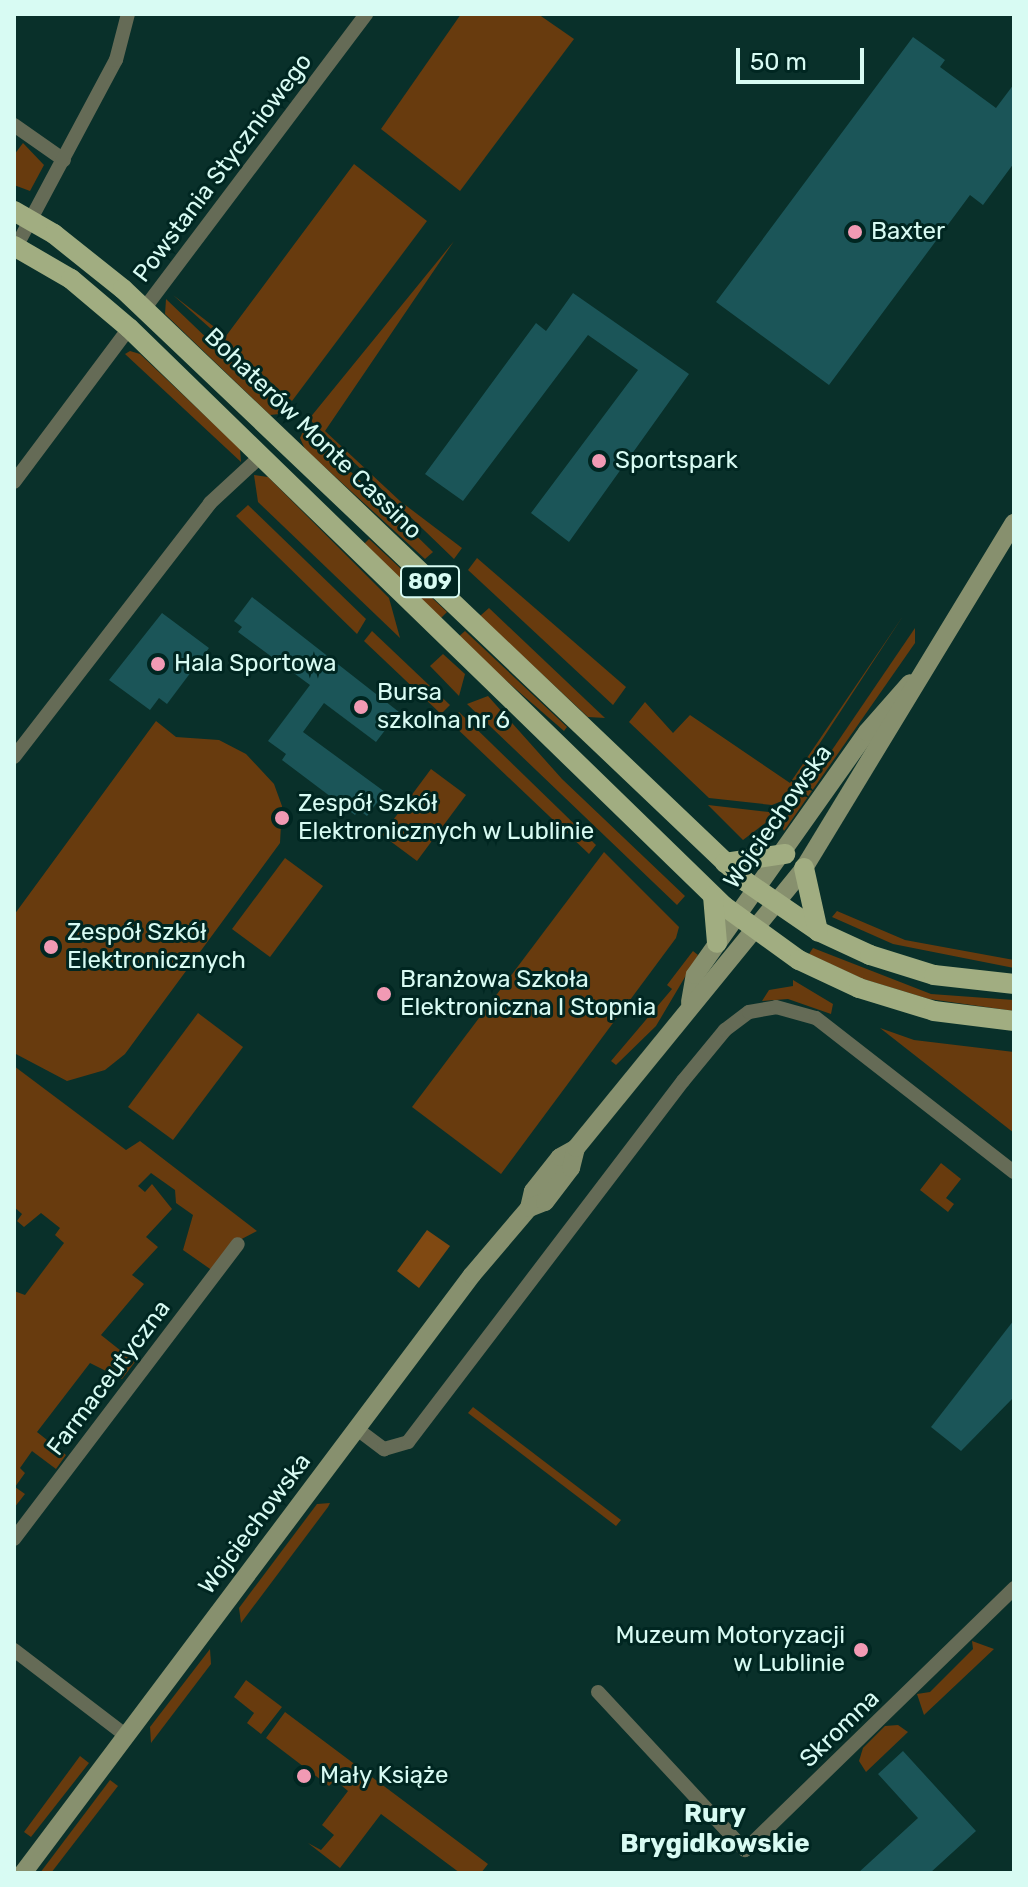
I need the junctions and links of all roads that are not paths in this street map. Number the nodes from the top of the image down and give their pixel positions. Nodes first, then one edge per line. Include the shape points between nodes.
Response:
1 (128, 14) edge
2 (366, 14) edge
3 (14, 125) edge
4 (64, 160) junction
5 (23, 215) edge
6 (15, 246) edge
7 (144, 309) junction
8 (129, 328) junction
9 (262, 455) junction
10 (17, 472) edge
11 (1014, 523) edge
12 (923, 669) junction
13 (14, 757) edge
14 (785, 854) junction
15 (725, 863) junction
16 (804, 868) junction
17 (758, 891) junction
18 (713, 896) junction
19 (777, 904) junction
20 (738, 917) junction
21 (755, 930) junction
22 (818, 931) junction
23 (717, 943) junction
24 (1014, 984) edge
25 (690, 1002) junction
26 (1014, 1021) edge
27 (1014, 1172) edge
28 (238, 1244) dead end
29 (357, 1429) junction
30 (14, 1539) edge
31 (1014, 1588) edge
32 (14, 1650) edge
33 (598, 1692) dead end
34 (125, 1735) junction
35 (23, 1873) edge

1 - 4 street via 116,60
2 - 7 street, Powstania Styczniowego
3 - 4 street
4 - 5 street
5 - 6 street
5 - 7 main road, Bohaterów Monte Cassino / 809
6 - 8 main road, 809 via 71,279
7 - 15 main road, Bohaterów Monte Cassino / 809
8 - 9 main road, 809
8 - 10 street
9 - 13 street via 210,503
9 - 18 main road, 809
11 - 12 street, Wojciechowska
12 - 14 street, Wojciechowska via 867,732
12 - 16 street, Wojciechowska
14 - 15 main road
14 - 17 street, Wojciechowska
15 - 17 main road, Bohaterów Monte Cassino / 809
16 - 19 street, Wojciechowska
16 - 22 main road
17 - 19 main road, Bohaterów Monte Cassino / 809
17 - 20 street, Wojciechowska
18 - 20 main road, 809
18 - 23 main road
19 - 21 street, Wojciechowska
19 - 22 main road, 809
20 - 21 main road, 809
20 - 23 street, Wojciechowska
21 - 25 street, Wojciechowska via 710,988
21 - 26 main road, 809 via 799,960 879,995 934,1011
22 - 24 main road, 809 via 934,975
23 - 25 street, Wojciechowska via 695,975
25 - 29 street, Wojciechowska via 576,1148 560,1157 539,1183 529,1208
27 - 29 street via 816,1018 776,1007 749,1012 725,1030 683,1081 408,1442 384,1449
28 - 30 street, Farmaceutyczna
29 - 34 street, Wojciechowska
31 - 33 street, Skromna via 745,1850
32 - 34 street
34 - 35 street, Wojciechowska

